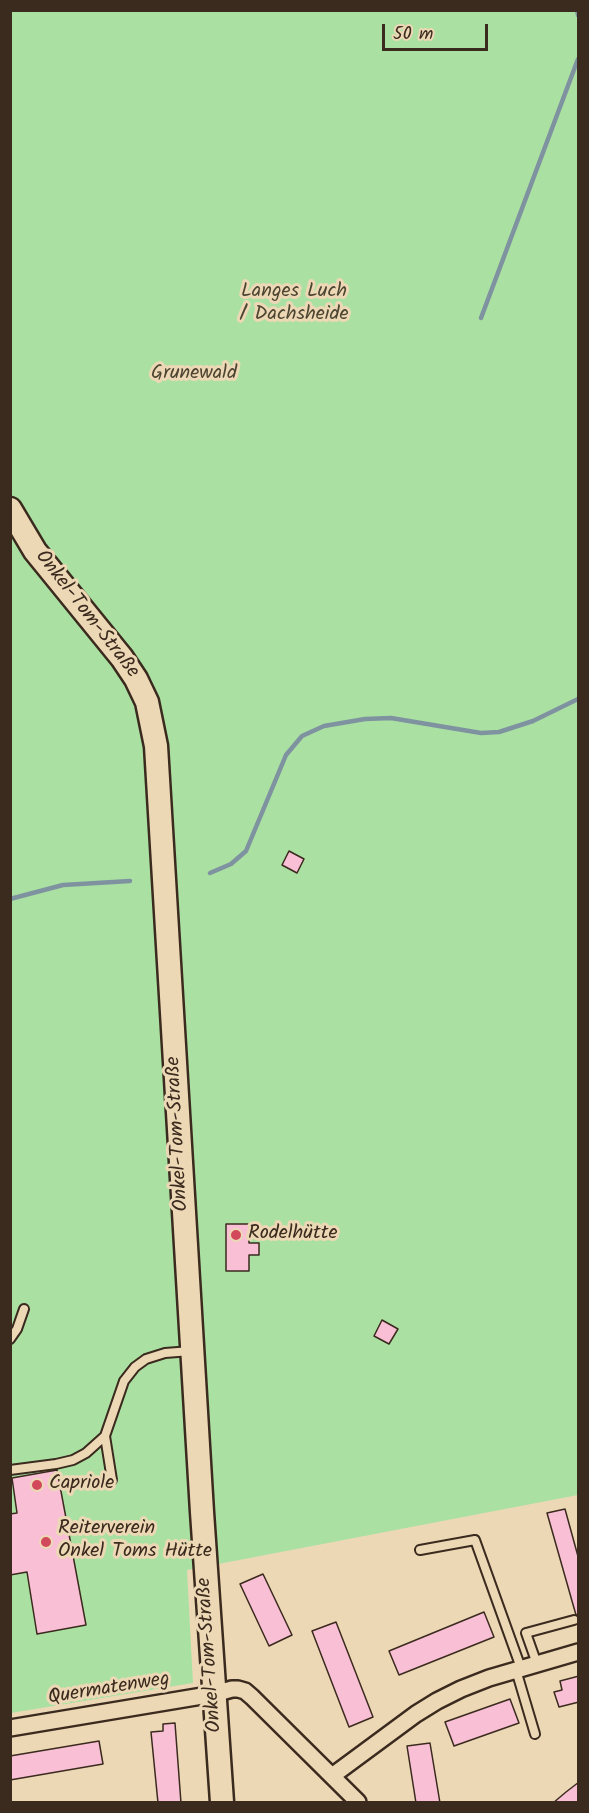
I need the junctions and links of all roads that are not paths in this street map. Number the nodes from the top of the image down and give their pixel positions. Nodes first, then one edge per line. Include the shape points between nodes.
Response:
1 (10, 509) edge
2 (24, 1309) dead end
3 (10, 1339) edge
4 (192, 1351) junction
5 (105, 1436) junction
6 (10, 1470) edge
7 (112, 1480) dead end
8 (420, 1550) dead end
9 (574, 1620) dead end
10 (579, 1652) edge
11 (537, 1664) junction
12 (519, 1669) junction
13 (214, 1694) junction
14 (10, 1728) edge
15 (535, 1734) dead end
16 (332, 1776) junction
17 (222, 1803) edge
18 (358, 1803) edge

1 - 4 main road, Onkel-Tom-Straße via 35,551 136,679 153,724
2 - 3 lane
4 - 5 lane via 165,1353 135,1367 124,1381
4 - 13 main road, Onkel-Tom-Straße
5 - 6 lane via 73,1460
5 - 7 lane
8 - 12 lane via 475,1540
9 - 11 lane via 526,1633
10 - 11 street
11 - 12 street
12 - 15 lane
12 - 16 street via 437,1701
13 - 14 street, Quermatenweg
13 - 16 street, Quermatenweg via 232,1689 245,1691
13 - 17 main road, Onkel-Tom-Straße
16 - 18 street, Quermatenweg

